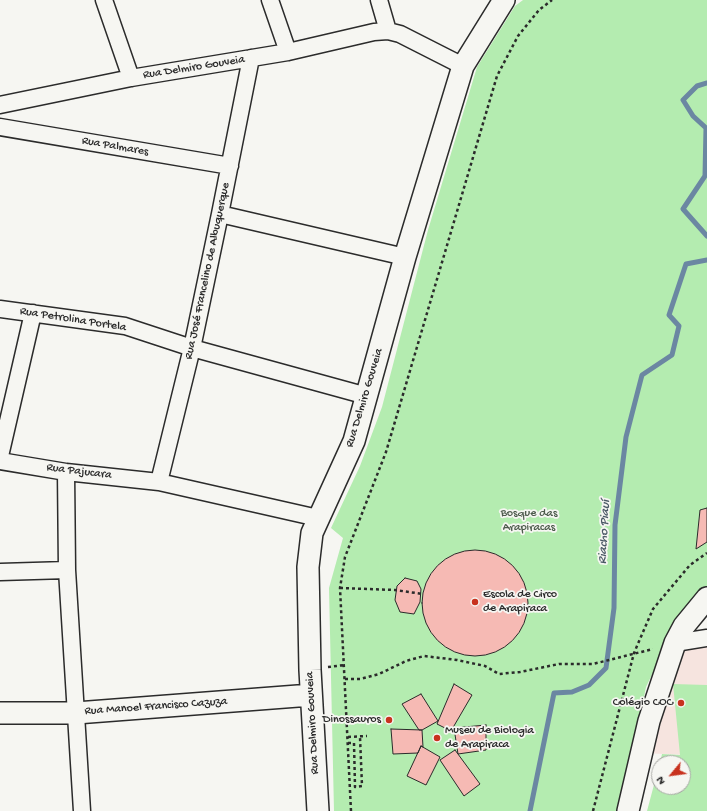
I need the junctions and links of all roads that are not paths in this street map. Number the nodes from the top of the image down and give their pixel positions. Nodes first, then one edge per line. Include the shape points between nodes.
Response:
1 (104, 0) edge
2 (270, 0) edge
3 (379, 0) edge
4 (503, 0) edge
5 (388, 31) junction
6 (288, 52) junction
7 (251, 58) junction
8 (463, 66) junction
9 (131, 78) junction
10 (0, 105) edge
11 (0, 127) edge
12 (230, 166) junction
13 (220, 214) junction
14 (405, 256) junction
15 (0, 309) edge
16 (34, 313) junction
17 (192, 348) junction
18 (367, 396) junction
19 (0, 456) edge
20 (0, 461) edge
21 (66, 472) junction
22 (159, 482) junction
23 (318, 518) junction
24 (67, 570) junction
25 (0, 572) edge
26 (707, 598) edge
27 (707, 638) edge
28 (675, 644) junction
29 (311, 695) junction
30 (0, 713) edge
31 (76, 713) junction
32 (82, 811) edge
33 (318, 811) edge
34 (628, 811) edge

1 - 9 street
2 - 6 street
3 - 5 street
4 - 8 street, Rua Delmiro Gouveia
5 - 6 street, Rua Delmiro Gouveia
5 - 8 street via 400,34
6 - 7 street, Rua Delmiro Gouveia
7 - 9 street, Rua Delmiro Gouveia
7 - 12 street, Rua José Francelino de Albuquerque
8 - 14 street, Rua Delmiro Gouveia
9 - 10 street, Rua Delmiro Gouveia
11 - 12 street, Rua Palmares
12 - 13 street, Rua José Francelino de Albuquerque
13 - 14 street
13 - 17 street, Rua José Francelino de Albuquerque
14 - 18 street, Rua Delmiro Gouveia
15 - 16 street, Rua Petrolina Portela
16 - 17 street, Rua Petrolina Portela via 124,326
16 - 19 street
17 - 18 street, Rua Petrolina Portela
17 - 22 street, Rua José Francelino de Albuquerque
18 - 23 street, Rua Delmiro Gouveia via 354,441
20 - 21 street, Rua Pajucara
21 - 22 street, Rua Pajucara
21 - 24 street
22 - 23 street, Rua Pajucara
23 - 29 street, Rua Delmiro Gouveia via 312,533 308,567
24 - 25 street
24 - 31 street
26 - 28 street via 684,626
27 - 28 street
28 - 34 street via 649,721
29 - 31 street, Rua Manoel Francisco Cazuza
29 - 33 street, Rua Delmiro Gouveia
30 - 31 street, Rua Manoel Francisco Cazuza
31 - 32 street

